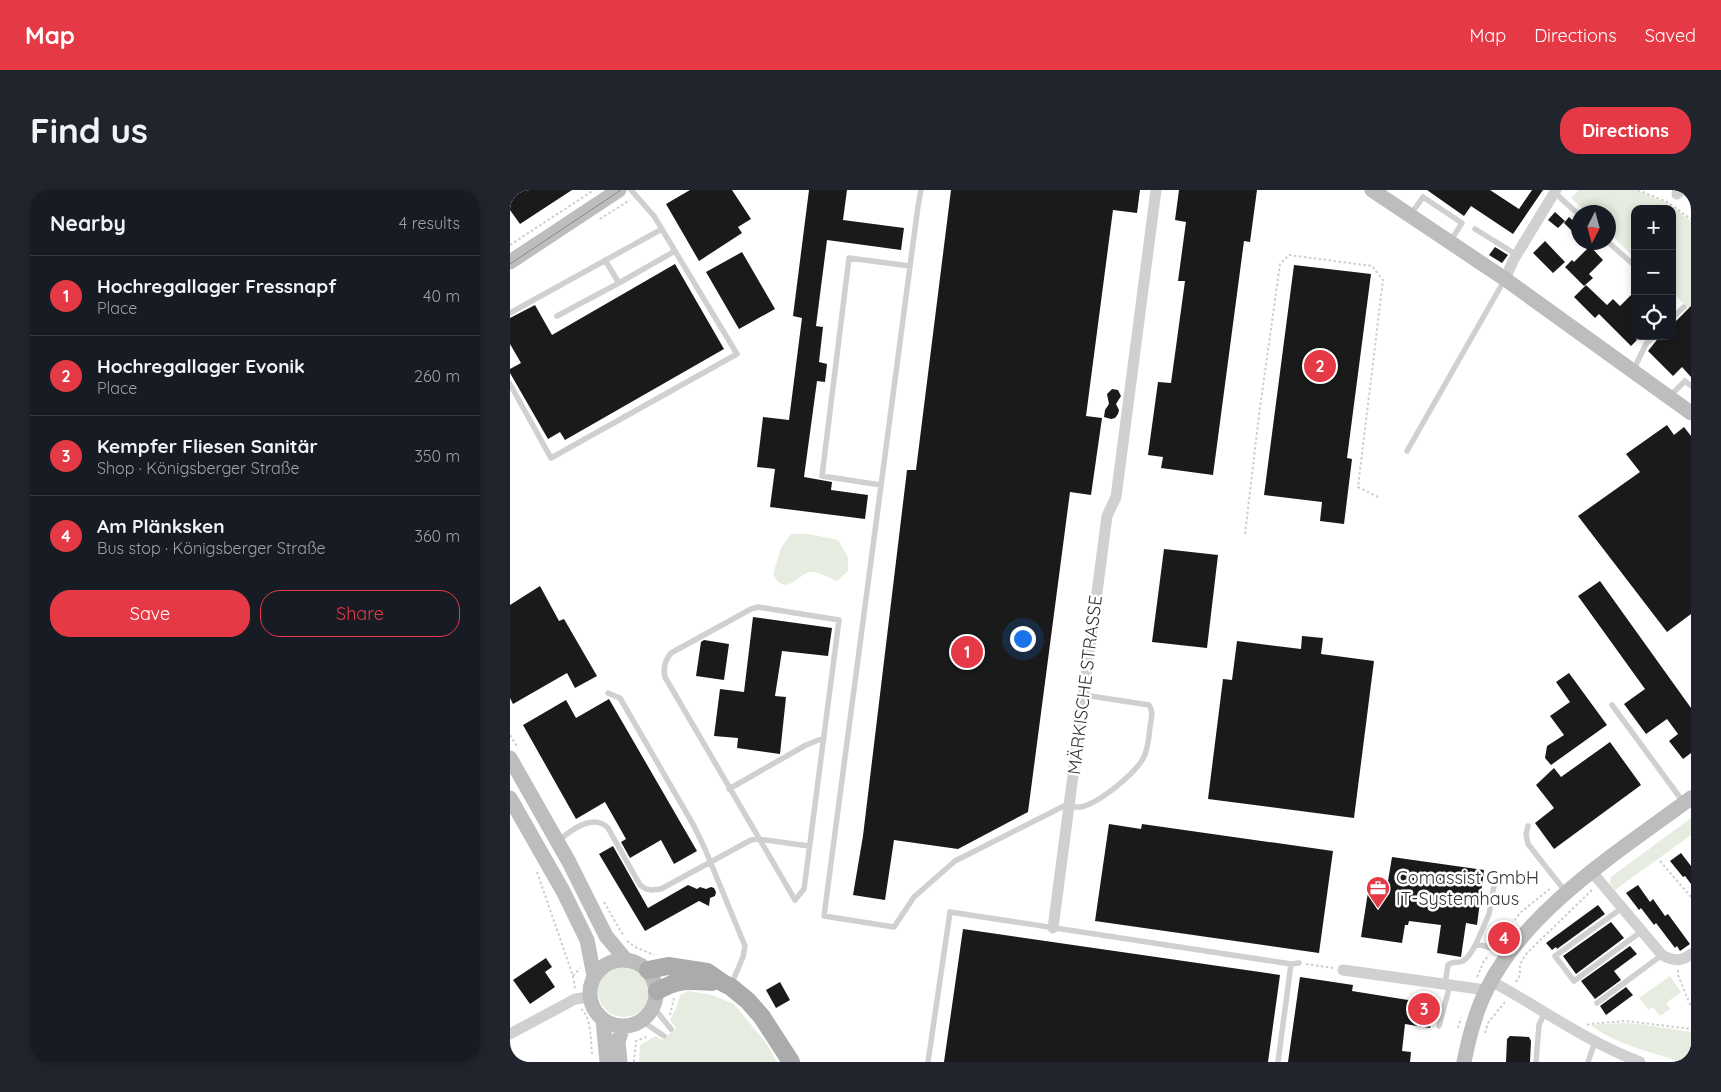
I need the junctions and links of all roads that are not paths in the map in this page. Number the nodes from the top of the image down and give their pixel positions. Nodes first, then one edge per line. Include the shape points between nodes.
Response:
1 (619, 190) edge
2 (631, 190) edge
3 (921, 190) edge
4 (1156, 190) edge
5 (1555, 191) edge
6 (1379, 192) edge
7 (1571, 207) edge
8 (1410, 215) junction
9 (662, 229) junction
10 (1474, 229) dead end
11 (1450, 242) junction
12 (1616, 249) edge
13 (675, 251) junction
14 (1517, 255) junction
15 (605, 260) junction
16 (510, 262) edge
17 (1631, 262) edge
18 (910, 266) junction
19 (1505, 279) junction
20 (619, 283) junction
21 (1684, 307) dead end
22 (510, 313) edge
23 (1676, 314) edge
24 (557, 316) dead end
25 (1650, 340) edge
26 (1633, 371) junction
27 (510, 384) edge
28 (1691, 386) edge
29 (1669, 397) junction
30 (1691, 413) edge
31 (1407, 451) dead end
32 (881, 485) junction
33 (608, 693) dead end
34 (1084, 695) junction
35 (1612, 705) dead end
36 (824, 738) junction
37 (510, 758) edge
38 (729, 789) junction
39 (510, 798) edge
40 (1687, 800) edge
41 (1070, 805) junction
42 (1528, 826) dead end
43 (758, 839) junction
44 (558, 842) junction
45 (809, 846) junction
46 (711, 862) junction
47 (1596, 876) junction
48 (1495, 880) dead end
49 (1566, 893) junction
50 (1622, 908) junction
51 (1053, 928) junction
52 (1642, 931) junction
53 (1476, 944) junction
54 (1510, 952) junction
55 (1691, 954) edge
56 (1662, 955) junction
57 (626, 960) junction
58 (1299, 963) road end
59 (1291, 964) junction
60 (648, 970) junction
61 (1343, 970) road end
62 (594, 976) junction
63 (1447, 984) junction
64 (727, 985) junction
65 (1488, 986) junction
66 (583, 998) junction
67 (656, 1000) junction
68 (1597, 1003) dead end
69 (1544, 1014) junction
70 (604, 1020) junction
71 (642, 1021) junction
72 (1439, 1026) dead end
73 (623, 1027) junction
74 (671, 1029) dead end
75 (510, 1034) edge
76 (664, 1036) dead end
77 (1595, 1042) junction
78 (607, 1062) edge
79 (620, 1062) edge
80 (791, 1062) edge
81 (928, 1062) edge
82 (1278, 1062) edge
83 (1464, 1062) edge
84 (1536, 1062) edge
85 (1588, 1062) edge
86 (1640, 1062) edge

1 - 16 street
2 - 9 lane
3 - 18 lane
4 - 34 street, MÄRKISCHE STRASSE via 1116,498 1107,516
5 - 7 lane
5 - 14 street
6 - 8 street
8 - 11 street
8 - 11 lane via 1423,197 1462,223
9 - 13 lane
9 - 15 lane
10 - 14 lane
11 - 19 street
12 - 17 lane
13 - 20 lane
13 - 27 lane via 737,354 551,458
14 - 19 street
15 - 20 lane
15 - 22 lane
18 - 32 lane
18 - 32 lane via 849,258 822,476
19 - 26 street
19 - 31 lane
20 - 24 lane
21 - 23 lane
25 - 26 lane
26 - 29 street
28 - 29 lane via 1685,381
29 - 30 street
32 - 41 lane via 824,916 894,927 914,897 955,860
33 - 46 lane via 620,698 694,826
34 - 41 street, MÄRKISCHE STRASSE
34 - 41 lane via 1149,705 1151,719 1147,749 1127,779 1082,806
35 - 40 lane
36 - 38 lane
36 - 38 lane via 839,620 758,607 709,631 671,653 665,661 665,677
36 - 45 lane
37 - 44 street
38 - 43 lane
39 - 62 street via 587,940
40 - 47 street
41 - 51 street, MÄRKISCHE STRASSE
42 - 49 lane via 1528,844
43 - 45 lane
43 - 45 lane via 795,900 804,889
43 - 46 lane
44 - 46 lane via 585,824 603,823 640,885 652,890 670,885
44 - 57 street via 606,936
46 - 64 lane via 745,946 743,957
47 - 49 street
47 - 50 street
48 - 53 lane via 1489,914
49 - 54 street
50 - 52 street
50 - 52 lane via 1555,956 1574,982
51 - 59 lane
51 - 81 lane via 950,912
52 - 56 street
53 - 54 lane
53 - 63 lane via 1462,962 1448,965
54 - 65 street
55 - 56 street via 1678,961
56 - 68 lane
57 - 60 street
57 - 62 street via 608,963
58 - 59 lane
59 - 82 lane
60 - 64 main road via 668,966 707,972
60 - 67 street via 653,976
61 - 63 street
62 - 66 street
63 - 65 street
63 - 72 lane
64 - 67 main road via 673,982
64 - 80 main road via 762,1017
65 - 69 street via 1510,992
65 - 83 street via 1477,1012
66 - 70 street
66 - 75 street
67 - 71 street
67 - 74 lane
69 - 77 street
69 - 84 lane via 1539,1025
70 - 73 street
70 - 78 street
71 - 73 street
71 - 76 lane
73 - 79 street via 618,1041
77 - 85 lane
77 - 86 street

